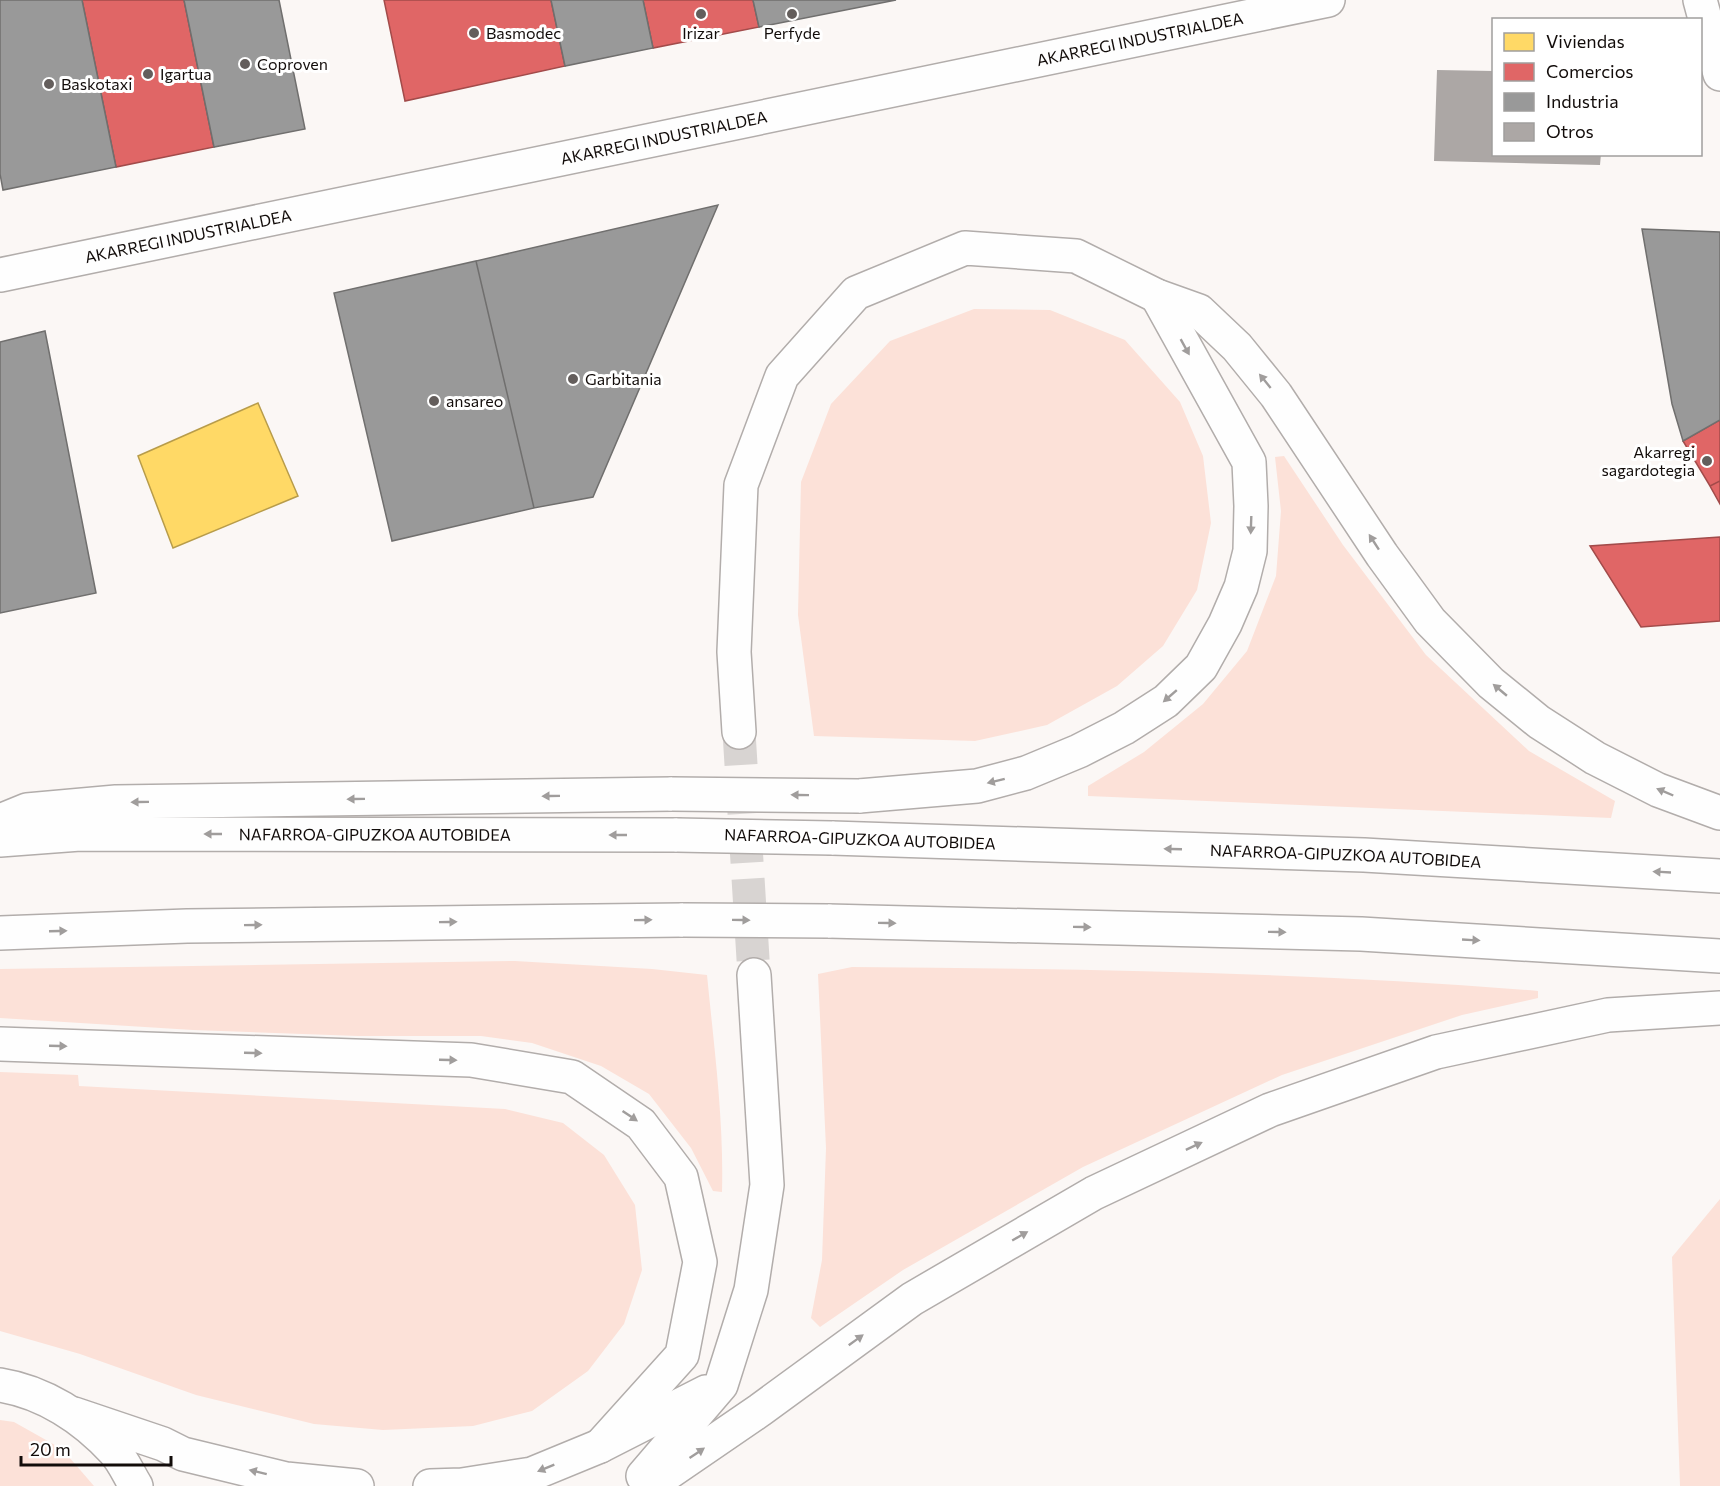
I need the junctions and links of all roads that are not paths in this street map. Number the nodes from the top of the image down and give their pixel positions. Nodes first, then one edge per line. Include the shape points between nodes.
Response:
1 (1328, 0) edge
2 (1700, 0) edge
3 (1720, 74) edge
4 (0, 276) edge
5 (1157, 296) junction
6 (739, 732) tunnel mouth
7 (1720, 813) edge
8 (0, 821) edge
9 (0, 840) edge
10 (1720, 876) edge
11 (0, 933) edge
12 (1720, 956) edge
13 (754, 975) tunnel mouth
14 (1720, 1008) edge
15 (0, 1044) edge
16 (0, 1385) edge
17 (721, 1385) junction
18 (74, 1414) junction
19 (600, 1446) junction
20 (136, 1486) edge
21 (357, 1486) edge
22 (430, 1486) edge
23 (634, 1486) edge
24 (649, 1486) edge

1 - 4 main road, AKARREGI INDUSTRIALDEA
2 - 3 main road
5 - 6 main road via 1076,256 965,248 856,293 782,376 741,485 734,652
7 -> 5 main road via 1658,790 1595,758 1539,722 1491,683 1430,621 1276,395 1237,347 1199,311
5 -> 8 main road, bridge via 1249,462 1250,551 1241,587 1202,667 1166,700 1124,728 1079,750 1026,773 977,786 859,795 116,802 27,810
10 -> 9 main road, NAFARROA-GIPUZKOA AUTOBIDEA, bridge via 1364,855 832,838 80,834
11 -> 12 main road, bridge via 187,926 828,921 1361,934
13 - 17 main road via 767,1185 752,1290
24 -> 14 main road via 912,1299 1094,1193 1270,1110 1436,1052 1608,1015
15 -> 19 main road via 471,1060 573,1077 641,1124 681,1177 700,1262 682,1355
16 - 18 main road via 20,1388
17 - 19 main road
17 - 23 main road
18 - 20 main road via 116,1452
21 -> 18 main road via 286,1479 183,1454
19 -> 22 main road via 532,1474

